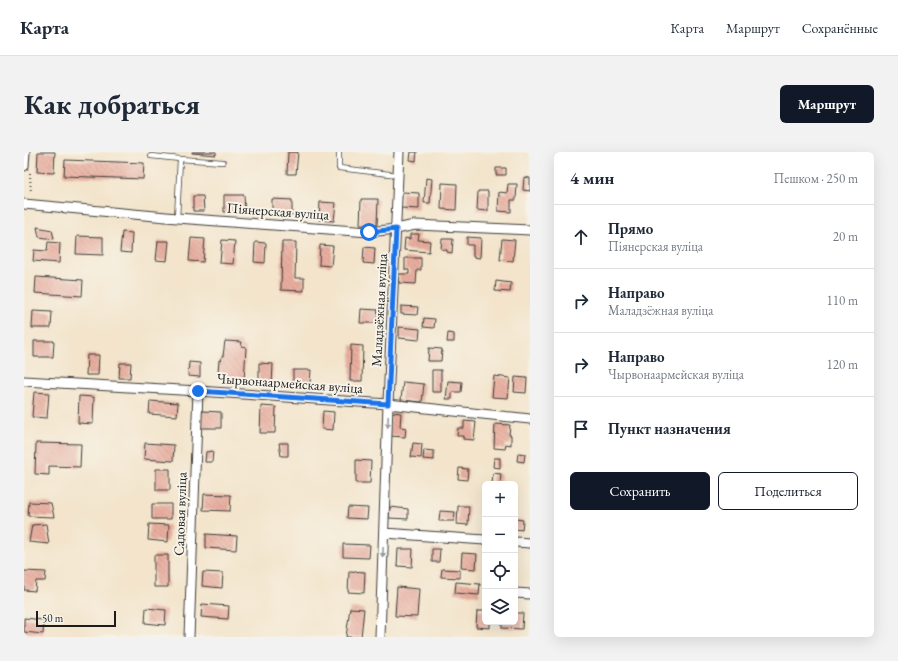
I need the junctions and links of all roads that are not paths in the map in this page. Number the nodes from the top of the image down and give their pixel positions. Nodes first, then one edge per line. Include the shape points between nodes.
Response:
1 (24, 152) edge
2 (339, 152) edge
3 (399, 152) edge
4 (151, 156) dead end
5 (180, 159) junction
6 (223, 162) dead end
7 (27, 169) edge
8 (398, 175) junction
9 (28, 204) edge
10 (177, 218) junction
11 (396, 229) junction
12 (530, 230) edge
13 (24, 381) edge
14 (198, 391) junction
15 (388, 404) junction
16 (530, 419) edge
17 (384, 533) junction
18 (482, 540) edge
19 (518, 542) edge
20 (530, 543) edge
21 (518, 593) edge
22 (530, 594) edge
23 (189, 637) edge
24 (380, 637) edge

1 - 7 street
2 - 8 lane via 339,168
3 - 8 street, Маладзёжная вуліца
4 - 5 lane
5 - 6 lane
5 - 10 lane
8 - 11 street, Маладзёжная вуліца
9 - 10 street, Піянерская вуліца
10 - 11 street, Піянерская вуліца via 369,232
11 - 12 street, Піянерская вуліца via 415,225
11 - 15 street, Маладзёжная вуліца
13 - 14 street, Чырвонаармейская вуліца
14 - 15 street, Чырвонаармейская вуліца
14 - 23 street, Садовая вуліца
15 - 16 street, Чырвонаармейская вуліца
15 -> 17 street, Маладзёжная вуліца
17 - 18 street
17 -> 24 street, Маладзёжная вуліца
19 - 20 street
21 - 22 street

